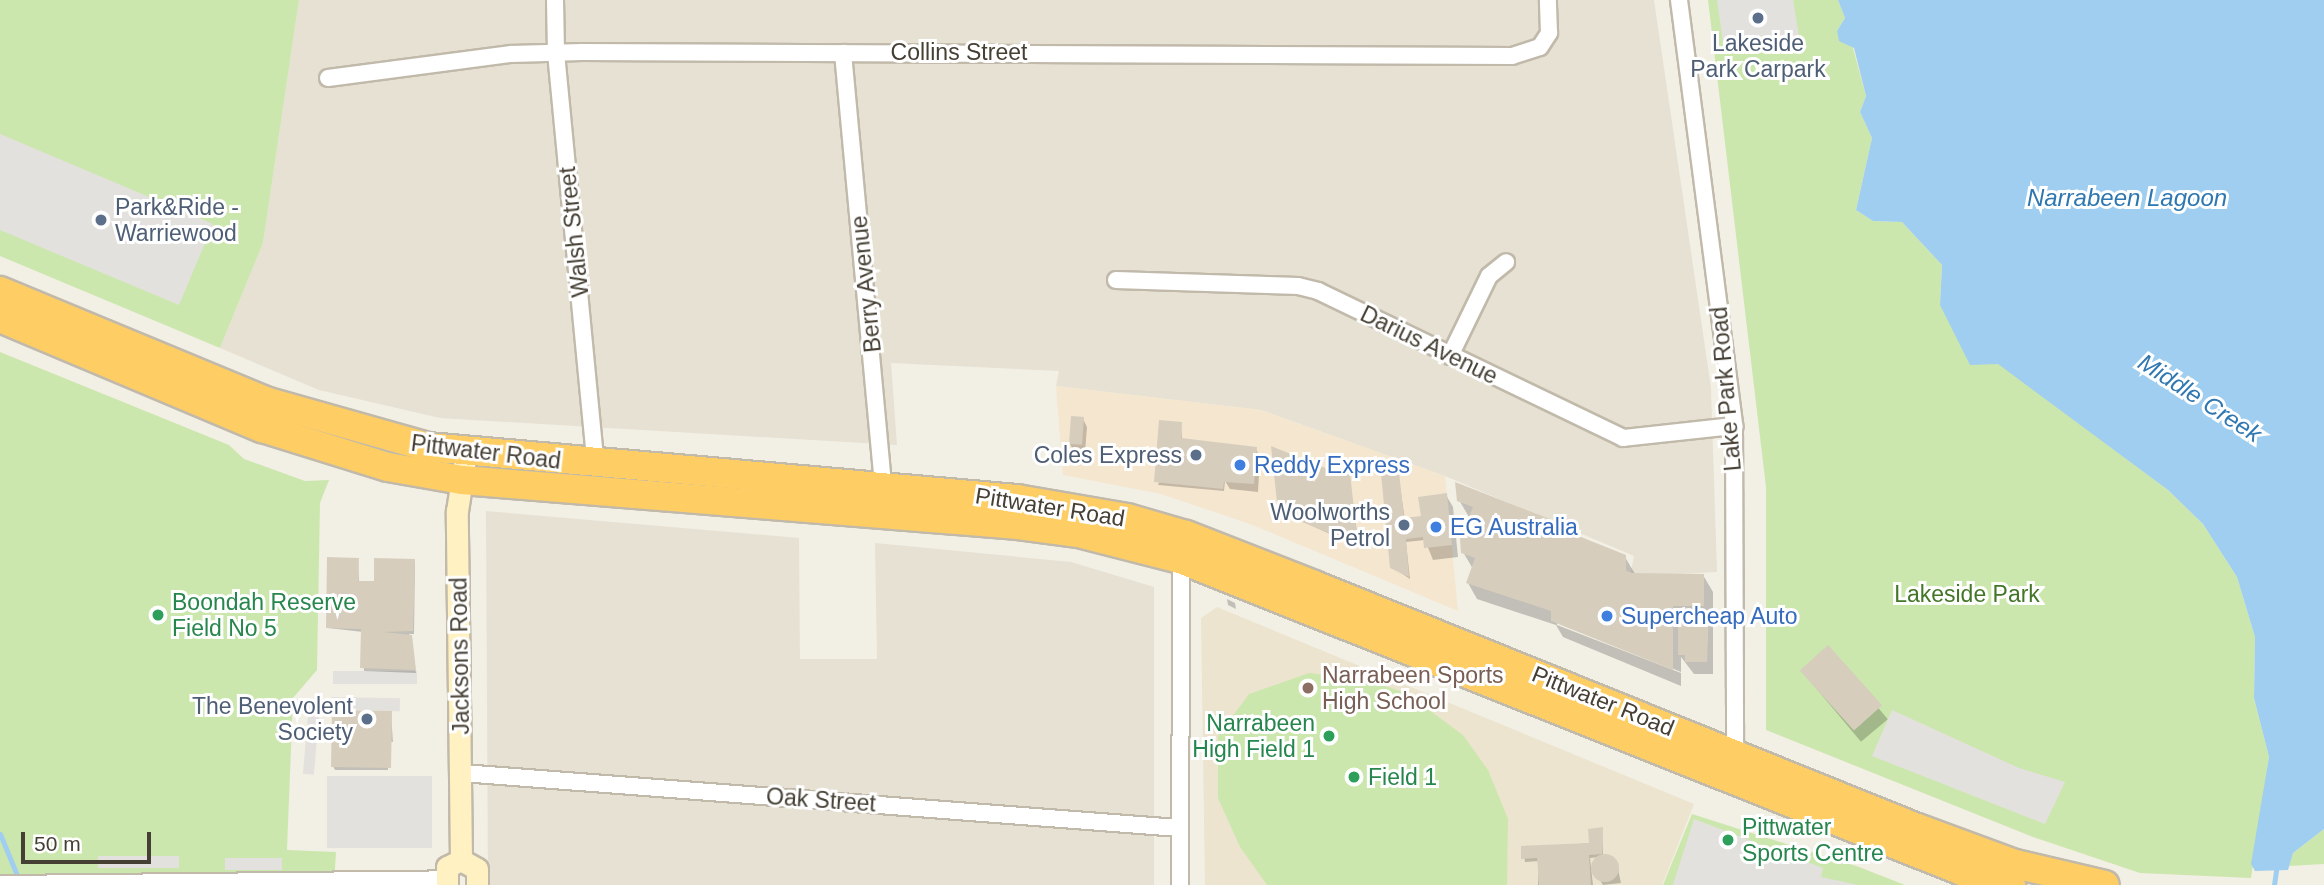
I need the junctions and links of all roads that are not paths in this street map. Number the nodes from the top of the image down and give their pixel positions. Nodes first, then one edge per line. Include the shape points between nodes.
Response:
1 (555, 0) edge
2 (1548, 0) edge
3 (1679, 0) edge
4 (843, 52) junction
5 (556, 53) junction
6 (328, 78) dead end
7 (1506, 262) dead end
8 (1116, 280) dead end
9 (0, 290) edge
10 (0, 318) edge
11 (1450, 356) junction
12 (1734, 426) junction
13 (596, 465) junction
14 (464, 467) junction
15 (884, 487) junction
16 (884, 515) junction
17 (1183, 547) junction
18 (1732, 767) junction
19 (463, 773) junction
20 (1179, 828) junction
21 (461, 860) junction
22 (446, 882) edge
23 (0, 884) edge
24 (8, 884) edge
25 (36, 884) edge
26 (477, 885) edge
27 (1180, 885) edge
28 (2011, 885) edge
29 (2105, 885) edge

1 - 5 street, Walsh Street
2 - 4 street, Collins Street via 1549,33 1540,47 1512,56
3 - 12 street, Lake Park Road
4 - 5 street, Collins Street
4 - 15 street, Berry Avenue
5 - 6 street, Collins Street via 511,54
5 - 13 street, Walsh Street
7 - 11 street via 1489,276
8 - 11 street, Darius Avenue via 1297,286 1318,291
9 - 14 highway, Pittwater Road via 265,401
10 - 14 highway, Pittwater Road via 298,442 388,467
11 - 12 street, Darius Avenue via 1623,438
12 - 18 street, Lake Park Road
13 - 14 highway, Pittwater Road
13 - 15 highway, Pittwater Road
14 - 16 highway, Pittwater Road
14 - 19 street, Jacksons Road via 457,511
15 - 16 street, Berry Avenue
15 - 17 highway, Pittwater Road via 1077,507
16 - 17 highway, Pittwater Road
17 - 18 highway, Pittwater Road
17 - 20 street
18 - 28 highway, Pittwater Road via 1962,870
18 - 29 highway, Pittwater Road via 2015,863
19 - 20 street, Oak Street
19 - 21 street, Jacksons Road
20 - 27 street
21 - 22 street via 447,867
21 - 26 street via 477,869
22 - 25 street
23 - 24 street
24 - 25 street

